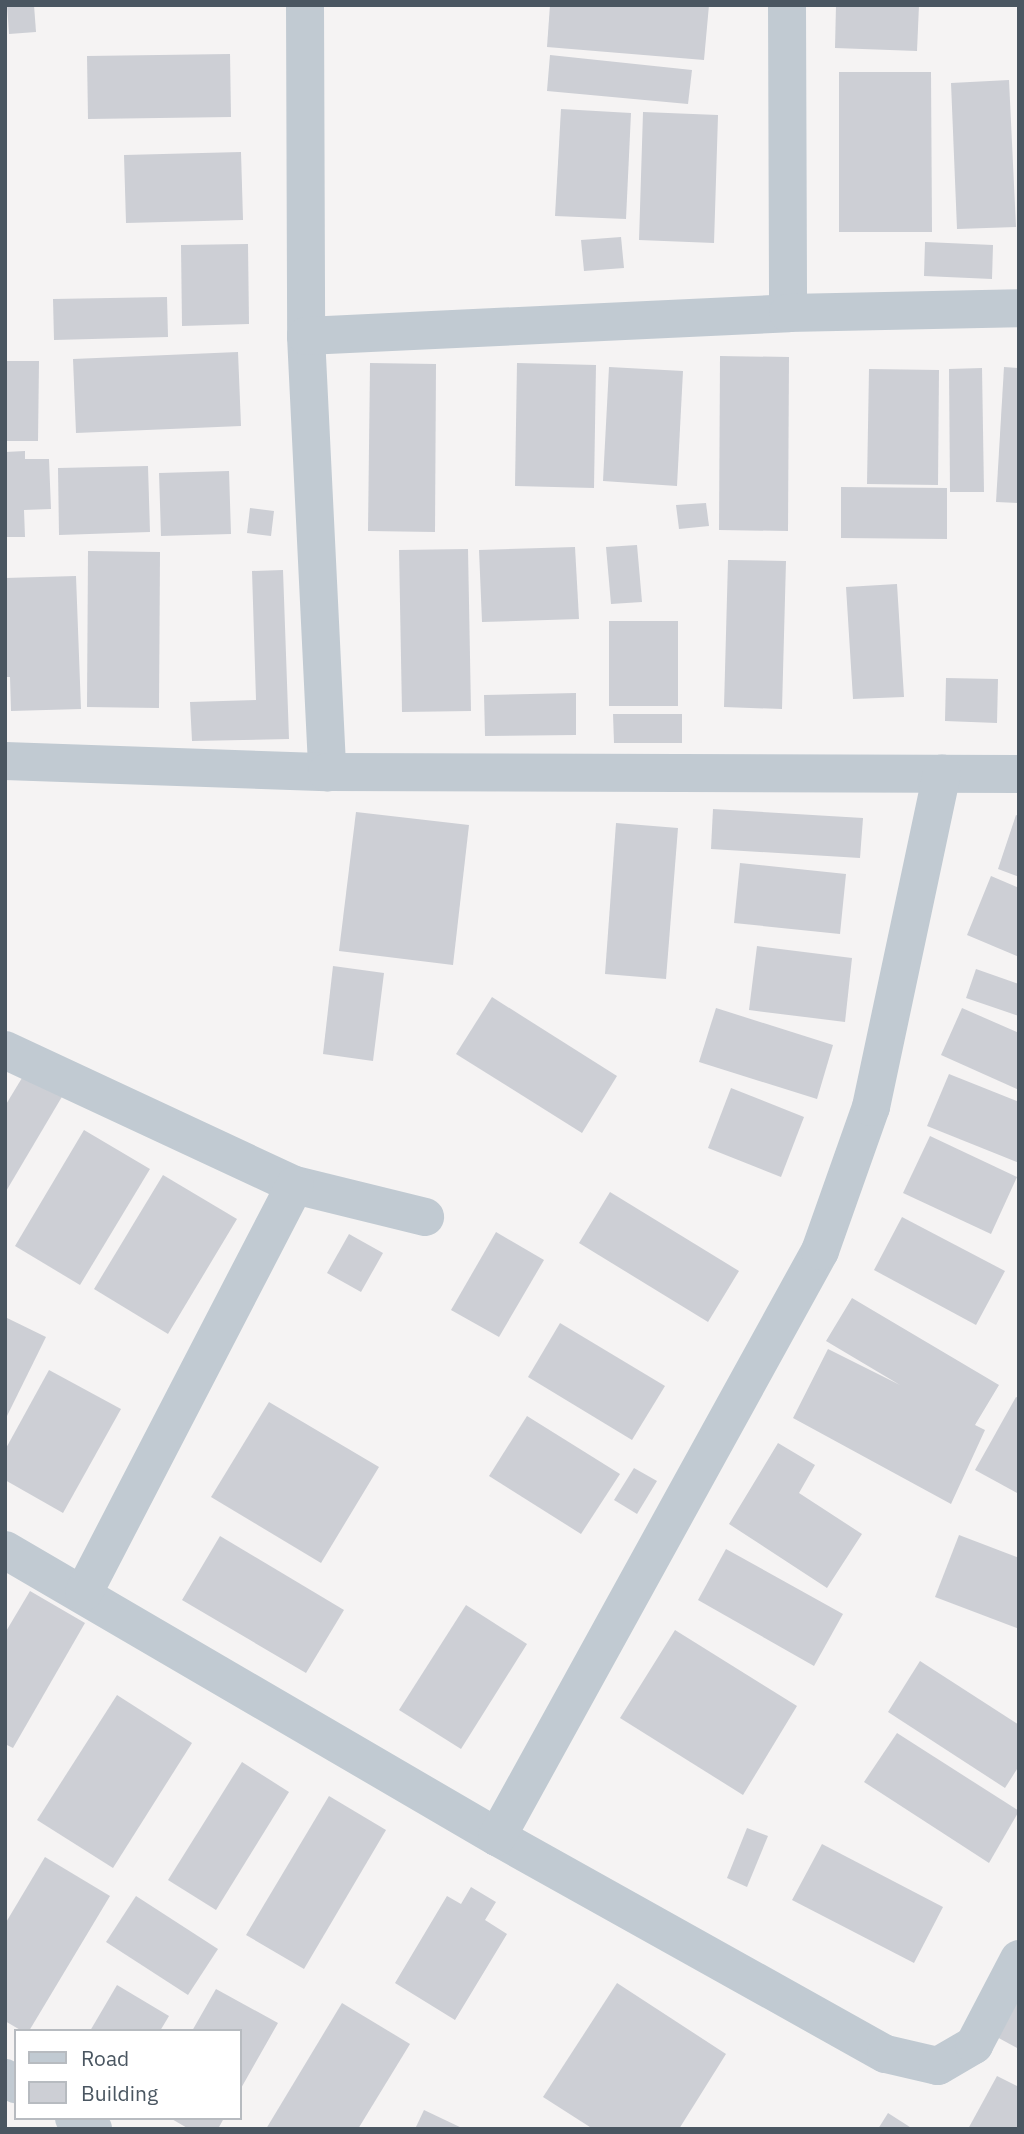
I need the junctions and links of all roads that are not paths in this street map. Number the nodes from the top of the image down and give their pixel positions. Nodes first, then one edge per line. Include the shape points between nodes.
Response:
1 (305, 5) edge
2 (787, 5) edge
3 (1019, 308) edge
4 (788, 313) junction
5 (306, 336) junction
6 (5, 761) edge
7 (327, 772) junction
8 (942, 774) junction
9 (1019, 774) edge
10 (5, 1050) edge
11 (295, 1185) junction
12 (425, 1217) dead end
13 (5, 1550) edge
14 (84, 1592) junction
15 (497, 1837) junction
16 (1019, 1959) edge
17 (77, 2120) edge
18 (93, 2129) edge

1 - 5 street
2 - 4 street
3 - 4 street
4 - 5 street
5 - 7 street
6 - 7 street
7 - 8 street
8 - 9 street
8 - 15 street via 871,1107 820,1251
10 - 11 street
11 - 12 street
11 - 14 street
13 - 14 street
14 - 15 street
15 - 16 street via 886,2054 938,2066 974,2045
17 - 18 street

